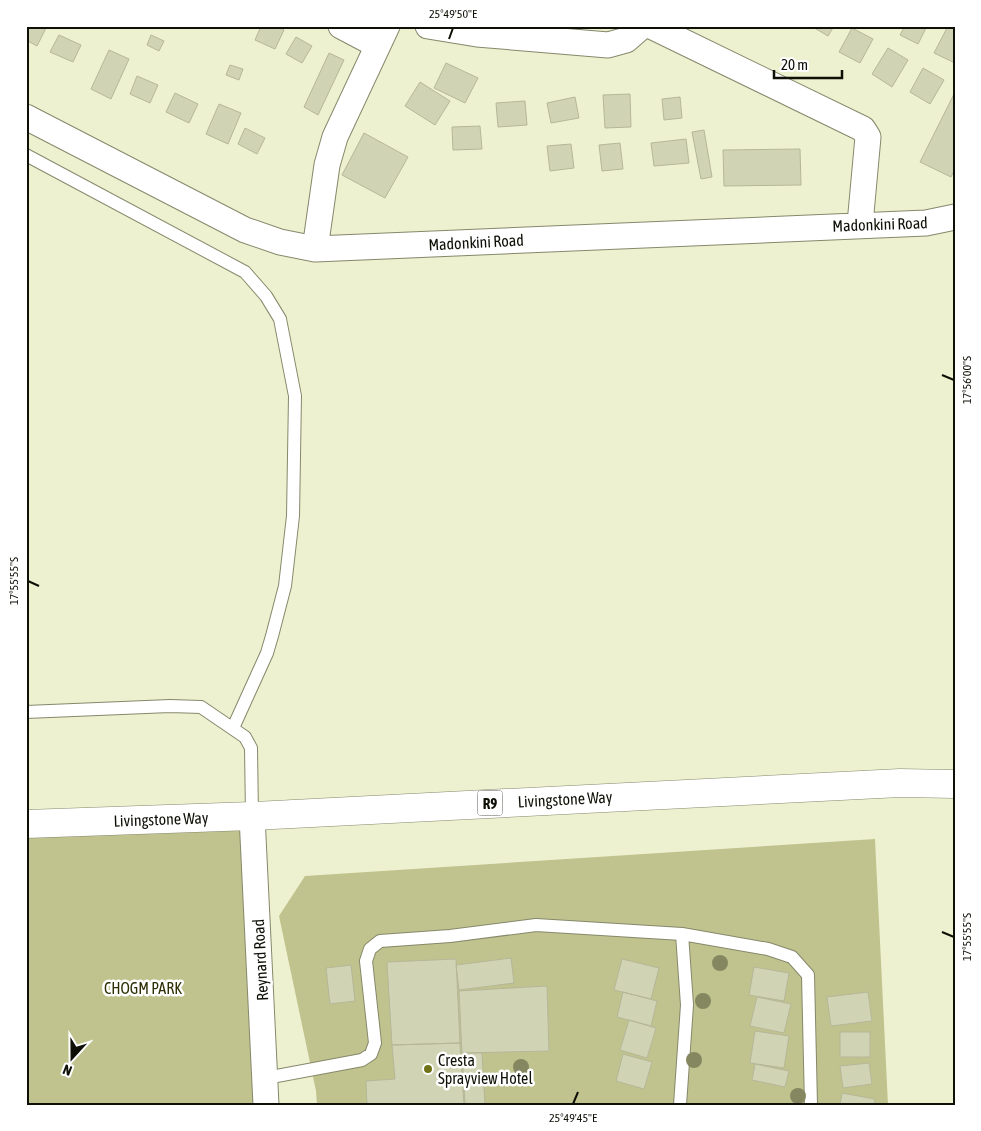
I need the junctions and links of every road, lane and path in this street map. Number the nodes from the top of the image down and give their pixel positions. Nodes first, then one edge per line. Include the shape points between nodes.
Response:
1 (341, 26) edge
2 (428, 26) edge
3 (642, 26) edge
4 (651, 26) edge
5 (382, 36) edge
6 (26, 117) edge
7 (26, 156) edge
8 (955, 218) edge
9 (860, 224) junction
10 (315, 249) junction
11 (26, 712) edge
12 (233, 728) junction
13 (955, 784) edge
14 (252, 816) junction
15 (26, 824) edge
16 (682, 934) junction
17 (266, 1078) junction
18 (266, 1105) edge
19 (680, 1105) edge
20 (811, 1105) edge

1 - 5 street
2 - 3 street via 477,34 608,45 626,40
4 - 9 street via 862,129 868,137
5 - 10 street via 335,138 327,165
6 - 10 street, Madonkini Road via 245,230
7 - 12 lane via 245,272 266,296 280,319 295,396 292,524 284,586 272,636
8 - 9 street, Madonkini Road via 926,223
9 - 10 street, Madonkini Road
11 - 12 lane via 201,707
12 - 14 lane via 245,737 252,748
13 - 14 highway, Livingstone Way / R9 via 900,783 676,793
14 - 15 highway, Livingstone Way / R9
14 - 17 street, Reynard Road
16 - 17 lane via 536,926 380,941 370,949 366,961 375,1043 371,1054 362,1060
16 - 19 lane via 687,1006
16 - 20 lane via 768,949 792,957 808,975
17 - 18 street, Reynard Road

